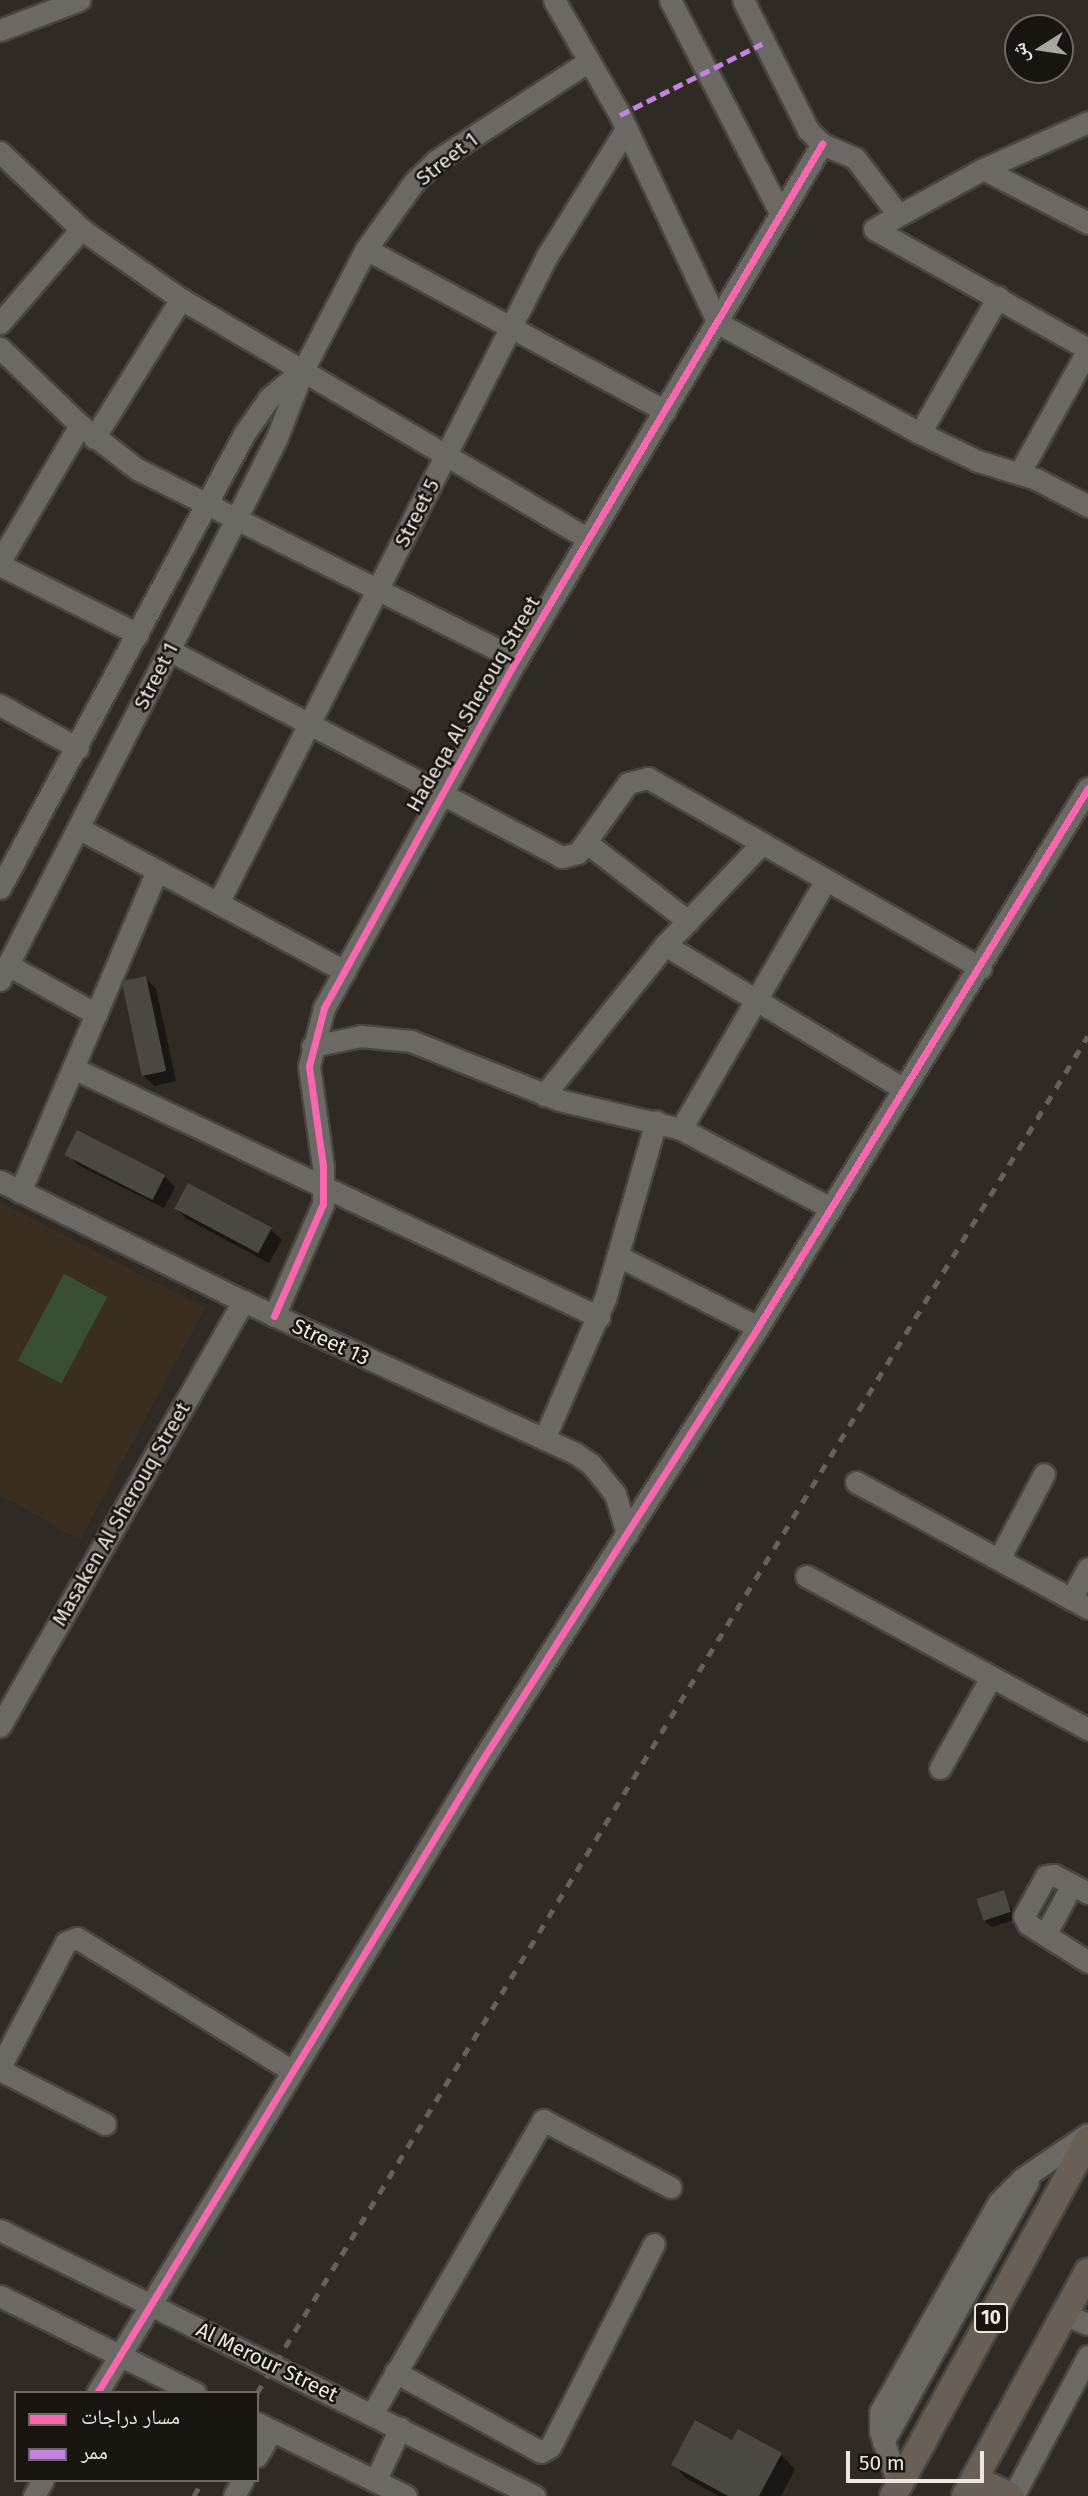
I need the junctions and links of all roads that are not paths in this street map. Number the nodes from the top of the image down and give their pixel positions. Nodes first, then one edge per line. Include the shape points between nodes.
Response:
1 (79, 0) edge
2 (554, 0) edge
3 (670, 0) edge
4 (743, 0) edge
5 (0, 30) edge
6 (589, 61) junction
7 (1088, 122) edge
8 (626, 129) junction
9 (822, 144) junction
10 (0, 152) edge
11 (983, 169) junction
12 (780, 212) junction
13 (897, 213) junction
14 (1088, 223) edge
15 (81, 229) junction
16 (366, 249) junction
17 (998, 297) junction
18 (181, 299) junction
19 (0, 323) edge
20 (718, 323) junction
21 (511, 327) junction
22 (0, 348) edge
23 (1088, 349) edge
24 (304, 368) junction
25 (665, 411) junction
26 (87, 432) junction
27 (920, 433) junction
28 (445, 457) junction
29 (1020, 472) junction
30 (206, 505) junction
31 (1088, 506) edge
32 (235, 521) junction
33 (588, 539) junction
34 (0, 563) edge
35 (377, 591) junction
36 (138, 634) junction
37 (169, 650) junction
38 (517, 659) junction
39 (0, 705) edge
40 (310, 723) junction
41 (78, 748) junction
42 (1088, 788) edge
43 (442, 791) junction
44 (78, 828) junction
45 (587, 843) junction
46 (762, 843) junction
47 (157, 871) junction
48 (826, 880) junction
49 (0, 888) edge
50 (218, 903) junction
51 (688, 921) junction
52 (665, 945) junction
53 (981, 968) junction
54 (345, 971) junction
55 (4, 973) edge
56 (757, 1000) junction
57 (96, 1014) junction
58 (312, 1046) junction
59 (73, 1068) junction
60 (904, 1089) junction
61 (544, 1095) junction
62 (656, 1121) junction
63 (681, 1129) junction
64 (0, 1181) edge
65 (324, 1186) junction
66 (20, 1192) junction
67 (831, 1208) junction
68 (618, 1256) junction
69 (243, 1301) junction
70 (274, 1316) junction
71 (599, 1317) junction
72 (758, 1326) junction
73 (544, 1439) junction
74 (1044, 1474) dead end
75 (856, 1482) dead end
76 (627, 1534) junction
77 (999, 1559) junction
78 (1088, 1568) edge
79 (806, 1576) dead end
80 (1079, 1603) edge
81 (991, 1677) junction
82 (0, 1726) edge
83 (1088, 1729) edge
84 (940, 1768) dead end
85 (1080, 1889) edge
86 (1045, 1936) junction
87 (1087, 1957) edge
88 (0, 2069) edge
89 (292, 2071) junction
90 (105, 2124) dead end
91 (1088, 2134) edge
92 (1088, 2140) edge
93 (670, 2187) dead end
94 (0, 2230) edge
95 (654, 2244) dead end
96 (1088, 2271) edge
97 (0, 2296) edge
98 (150, 2305) junction
99 (1076, 2319) edge
100 (120, 2356) junction
101 (1088, 2356) edge
102 (395, 2372) junction
103 (98, 2391) edge
104 (191, 2391) edge
105 (372, 2414) junction
106 (265, 2427) edge
107 (400, 2428) junction
108 (259, 2449) edge
109 (375, 2481) junction
110 (969, 2487) edge
111 (896, 2491) edge
112 (406, 2496) edge
113 (534, 2496) edge
114 (1011, 2496) edge

1 - 5 street
2 - 6 street
3 - 12 street
4 - 9 street via 808,130
6 - 8 street
6 - 16 street, Street 1 via 437,160 405,194
7 - 11 street
8 - 20 street
8 - 21 street, Street 5 via 547,256
9 - 12 street, Hadeqa Al Sherouq Street
9 - 13 street via 855,158
10 - 15 street
11 - 13 street
11 - 14 street
12 - 20 street, Hadeqa Al Sherouq Street
13 - 17 street via 875,230
15 - 18 street
15 - 19 street
16 - 21 street
16 - 24 street, Street 1
17 - 23 street
17 - 27 street
18 - 24 street
18 - 26 street
20 - 25 street, Hadeqa Al Sherouq Street
20 - 27 street
21 - 25 street
21 - 28 street, Street 5
22 - 26 street
23 - 29 street
24 - 28 street
24 - 30 street, Street 1 via 269,398
24 - 32 street, Street 1
25 - 33 street, Hadeqa Al Sherouq Street
26 - 30 street via 136,469
26 - 34 street
27 - 29 street via 978,461
28 - 33 street
28 - 35 street, Street 5
29 - 31 street
30 - 32 street
30 - 36 street, Street 1
32 - 35 street
32 - 37 street, Street 1
33 - 38 street, Hadeqa Al Sherouq Street
34 - 36 street
35 - 38 street
35 - 40 street, Street 5
36 - 41 street, Street 1
37 - 40 street
37 - 44 street, Street 1
38 - 43 street, Hadeqa Al Sherouq Street
39 - 41 street
40 - 43 street
40 - 50 street, Street 5
41 - 49 street, Street 1
42 - 53 street
43 - 45 street via 562,857 570,858
43 - 54 street, Hadeqa Al Sherouq Street
44 - 47 street
44 - 55 street, Street 1
45 - 46 street via 628,783 643,777
45 - 51 street
46 - 48 street
46 - 51 street
47 - 50 street
47 - 57 street
48 - 53 street
48 - 56 street
50 - 54 street
51 - 52 street
52 - 56 street
52 - 61 street
53 - 60 street
54 - 58 street, Hadeqa Al Sherouq Street
55 - 57 street
56 - 60 street
56 - 63 street
57 - 59 street
58 - 61 street via 361,1036 411,1041
58 - 65 street, Hadeqa Al Sherouq Street via 309,1066
59 - 65 street
59 - 66 street
60 - 67 street
61 - 62 street
62 - 63 street
62 - 68 street
63 - 67 street
64 - 66 street, Street 13
65 - 70 street, Hadeqa Al Sherouq Street via 319,1220
65 - 71 street
66 - 69 street, Street 13
67 - 72 street
68 - 71 street
68 - 72 street
69 - 70 street, Street 13
69 - 82 street, Masaken Al Sherouq Street
70 - 73 street, Street 13
71 - 73 street
72 - 76 street
73 - 76 street, Street 13 via 575,1453 604,1478 615,1494
74 - 77 street
75 - 77 street
76 - 89 street
77 - 80 street
78 - 80 street
79 - 81 street
81 - 83 street
81 - 84 street
85 - 86 street
85 - 86 street via 1046,1876 1024,1912 1028,1924
86 - 87 street
88 - 89 street via 66,1942 78,1938
88 - 90 street
89 - 98 street
91 - 111 street via 1034,2171 883,2442
92 - 111 main road, 10
93 - 102 street via 543,2120
94 - 98 street, Al Merour Street
95 - 102 street via 551,2447 541,2452
96 - 99 main road
97 - 100 street
98 - 100 street
98 - 105 street, Al Merour Street
99 - 110 main road
100 - 103 street
100 - 104 street
101 - 114 street
102 - 105 street
105 - 107 street, Al Merour Street
106 - 108 street
106 - 109 street
107 - 109 street
107 - 113 street, Al Merour Street
109 - 112 street
110 - 114 main road

